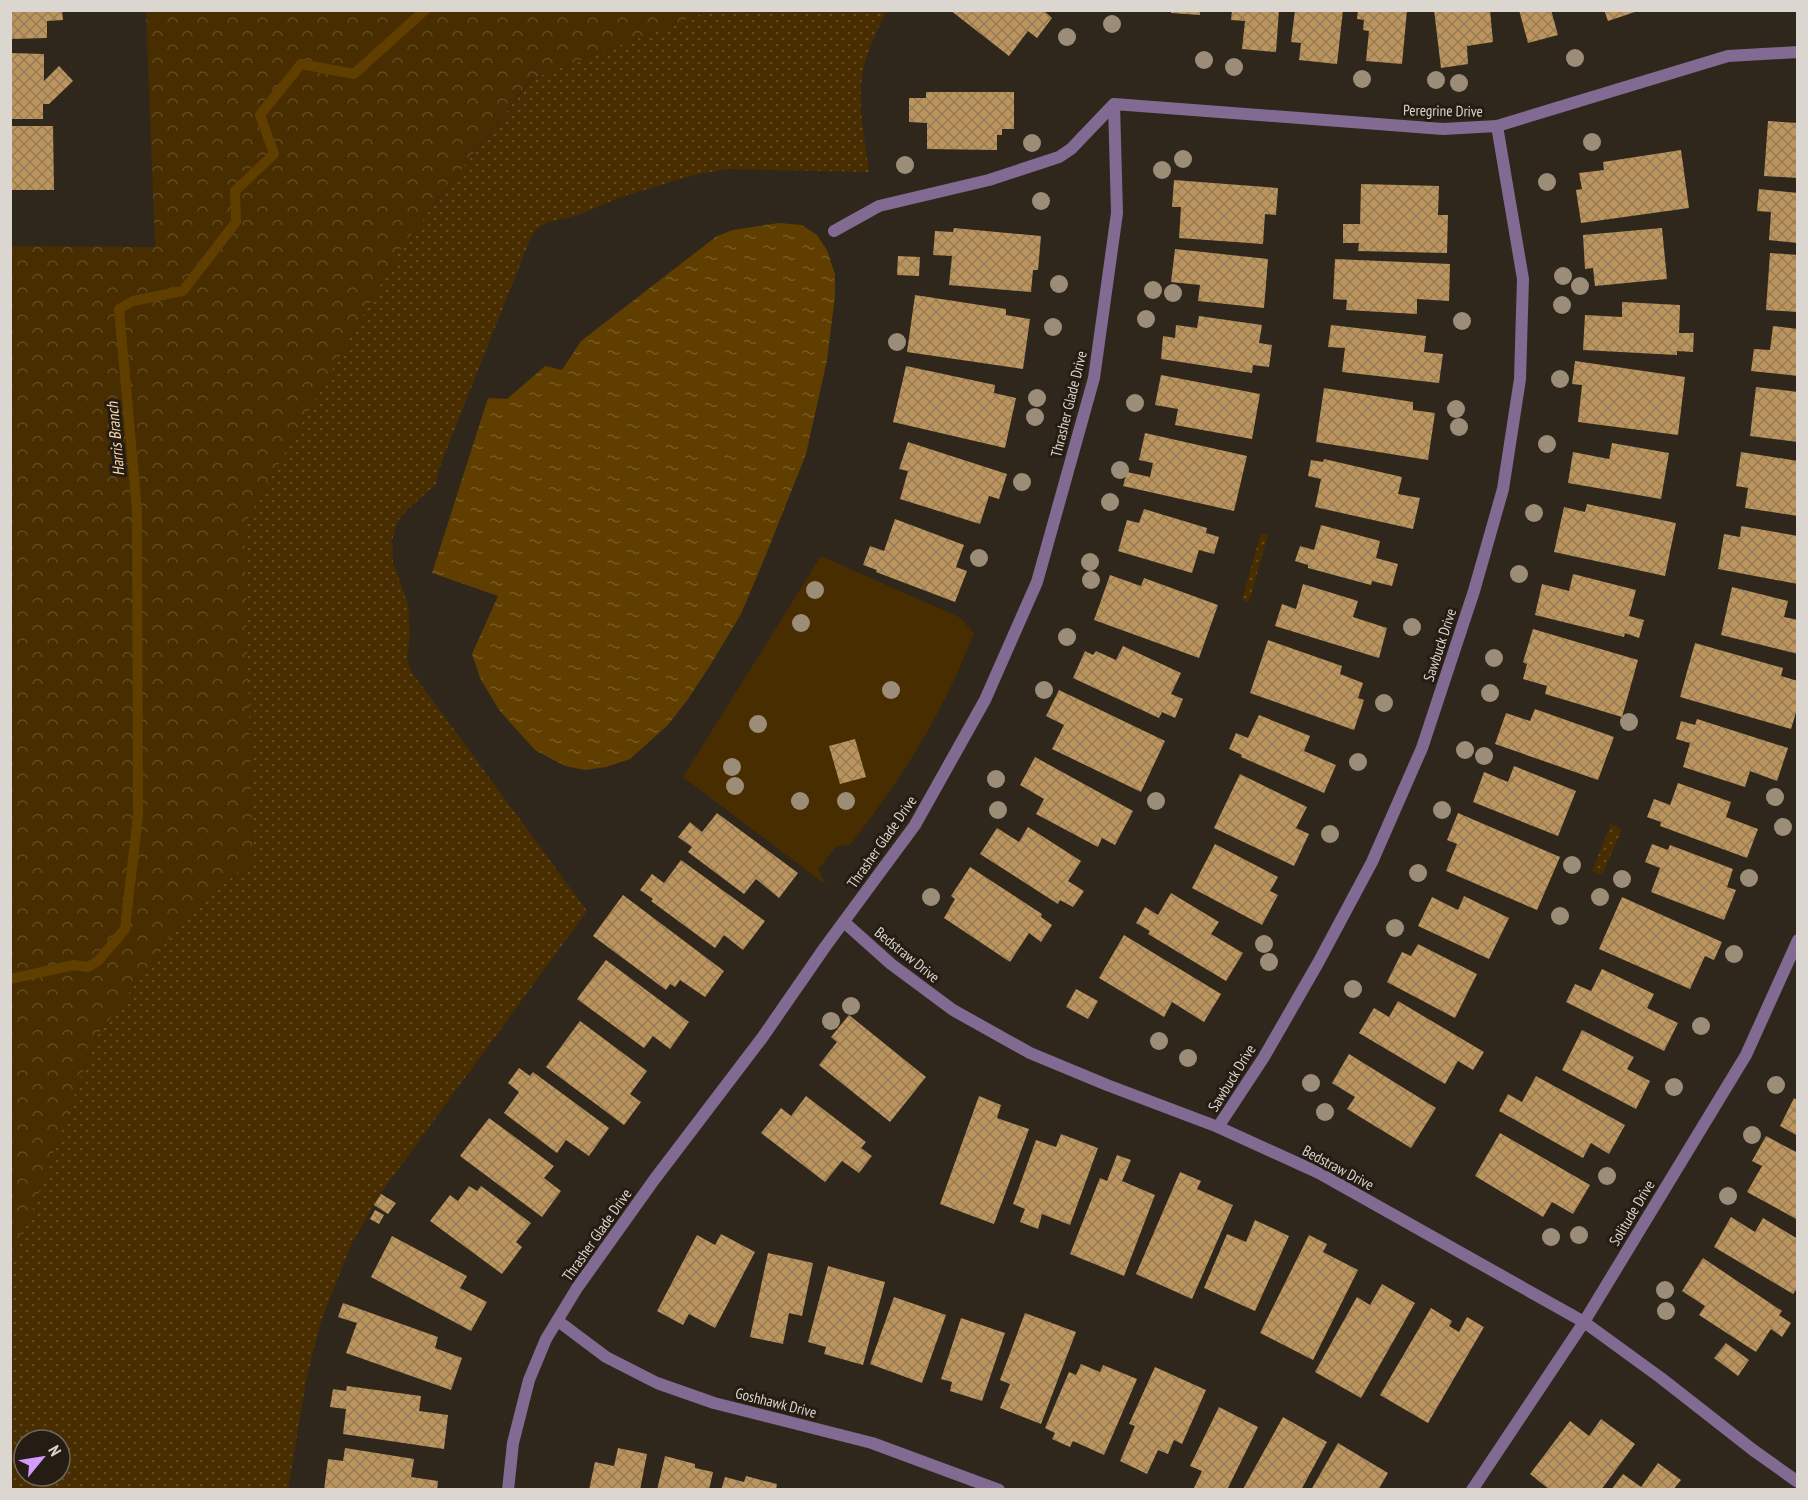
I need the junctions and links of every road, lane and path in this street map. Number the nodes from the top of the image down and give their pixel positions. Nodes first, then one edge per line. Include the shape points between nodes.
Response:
1 (1797, 52) edge
2 (1114, 104) junction
3 (1497, 126) junction
4 (834, 231) dead end
5 (844, 921) junction
6 (1797, 940) edge
7 (1218, 1127) junction
8 (558, 1320) junction
9 (1584, 1322) junction
10 (1797, 1482) edge
11 (508, 1490) edge
12 (999, 1490) edge
13 (1472, 1490) edge

1 - 3 street, Peregrine Drive via 1728,56
2 - 3 street, Peregrine Drive via 1443,129
2 - 4 street via 1059,157 989,180 879,206
2 - 5 street, Thrasher Glade Drive via 1117,213 1094,378 1037,582 984,700 915,825
3 - 7 street, Sawbuck Drive via 1523,279 1520,379 1503,489 1422,748 1372,862 1264,1056
5 - 7 street, Bedstraw Drive via 891,964 953,1010 1030,1053
5 - 8 street, Thrasher Glade Drive via 762,1038 654,1180
6 - 9 street, Solitude Drive via 1746,1055
7 - 9 street, Bedstraw Drive via 1319,1173
8 - 11 street, Thrasher Glade Drive via 530,1380 513,1443
8 - 12 street, Goshhawk Drive via 606,1357 657,1383 714,1403 872,1443
9 - 10 street, Bedstraw Drive
9 - 13 street, Solitude Drive

